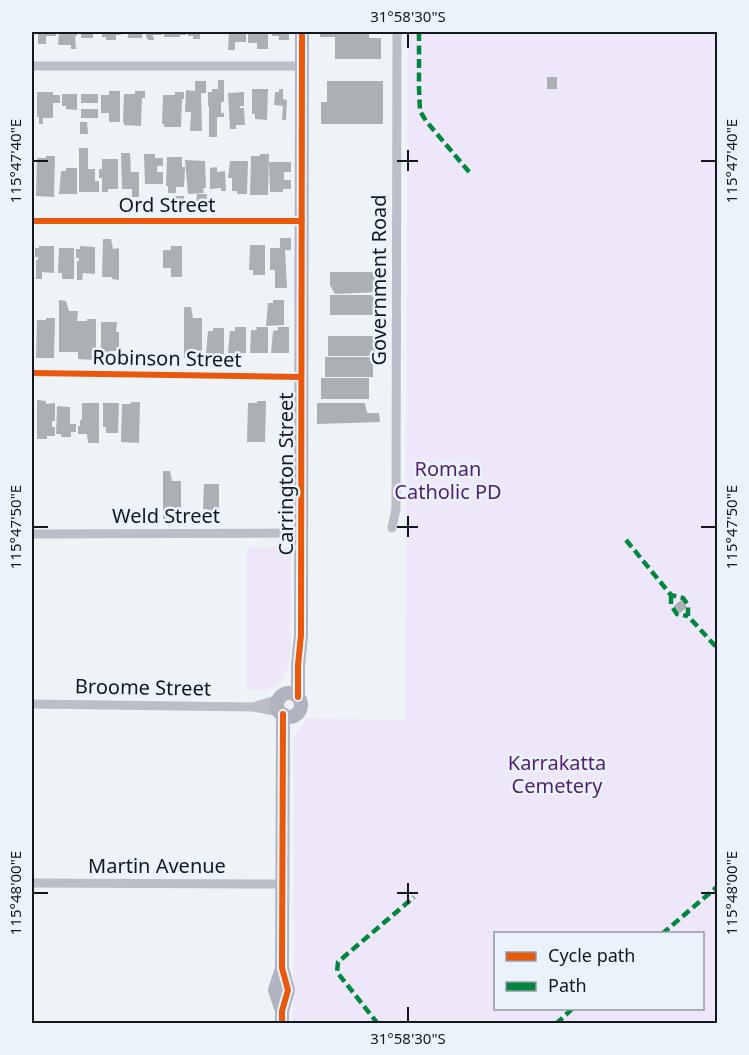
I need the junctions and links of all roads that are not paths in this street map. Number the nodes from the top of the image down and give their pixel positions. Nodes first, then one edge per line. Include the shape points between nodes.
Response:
1 (302, 32) edge
2 (397, 32) edge
3 (32, 66) edge
4 (302, 66) junction
5 (32, 221) edge
6 (302, 221) junction
7 (32, 373) edge
8 (302, 377) junction
9 (392, 528) dead end
10 (302, 533) junction
11 (32, 534) edge
12 (32, 705) edge
13 (286, 705) junction
14 (32, 883) edge
15 (283, 884) junction
16 (282, 1017) edge

1 - 4 street, Carrington Street
2 - 9 street, Government Road via 396,509
3 - 4 street
4 - 6 street, Carrington Street
5 - 6 street, Ord Street
6 - 8 street, Carrington Street
7 - 8 street, Robinson Street
8 - 10 street, Carrington Street
10 - 11 street, Weld Street
10 - 13 street, Carrington Street via 301,635 298,665
12 - 13 street, Broome Street
13 - 15 street, Carrington Street
14 - 15 street, Martin Avenue
15 - 16 street, Carrington Street via 282,968 288,990

